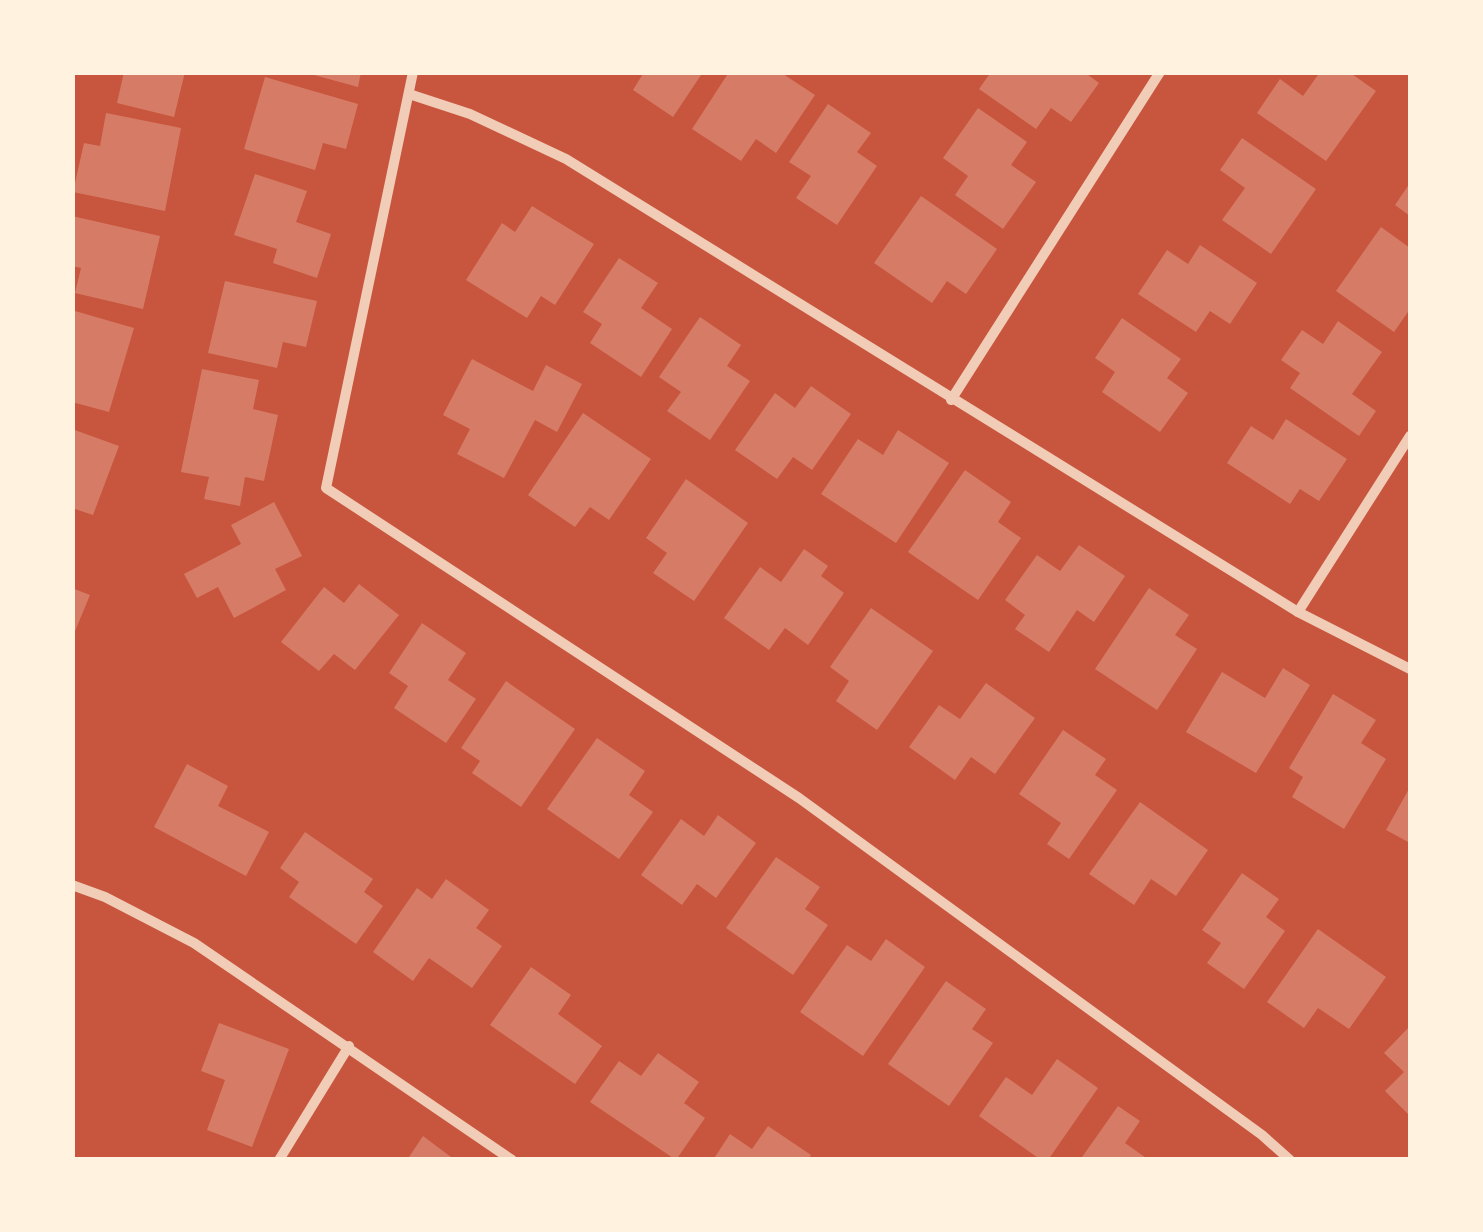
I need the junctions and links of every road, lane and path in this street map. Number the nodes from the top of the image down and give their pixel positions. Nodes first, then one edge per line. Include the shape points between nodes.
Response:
1 (414, 72) edge
2 (1160, 72) edge
3 (409, 94) junction
4 (951, 400) junction
5 (1410, 436) edge
6 (1298, 612) junction
7 (1410, 669) edge
8 (72, 885) edge
9 (348, 1046) junction
10 (279, 1160) edge
11 (512, 1160) edge
12 (1290, 1160) edge

1 - 3 street
2 - 4 street
3 - 4 street via 470,114 566,160
3 - 12 street via 326,488 799,798
4 - 6 street
5 - 6 street
6 - 7 street
8 - 9 street via 194,943
9 - 10 street
9 - 11 street

